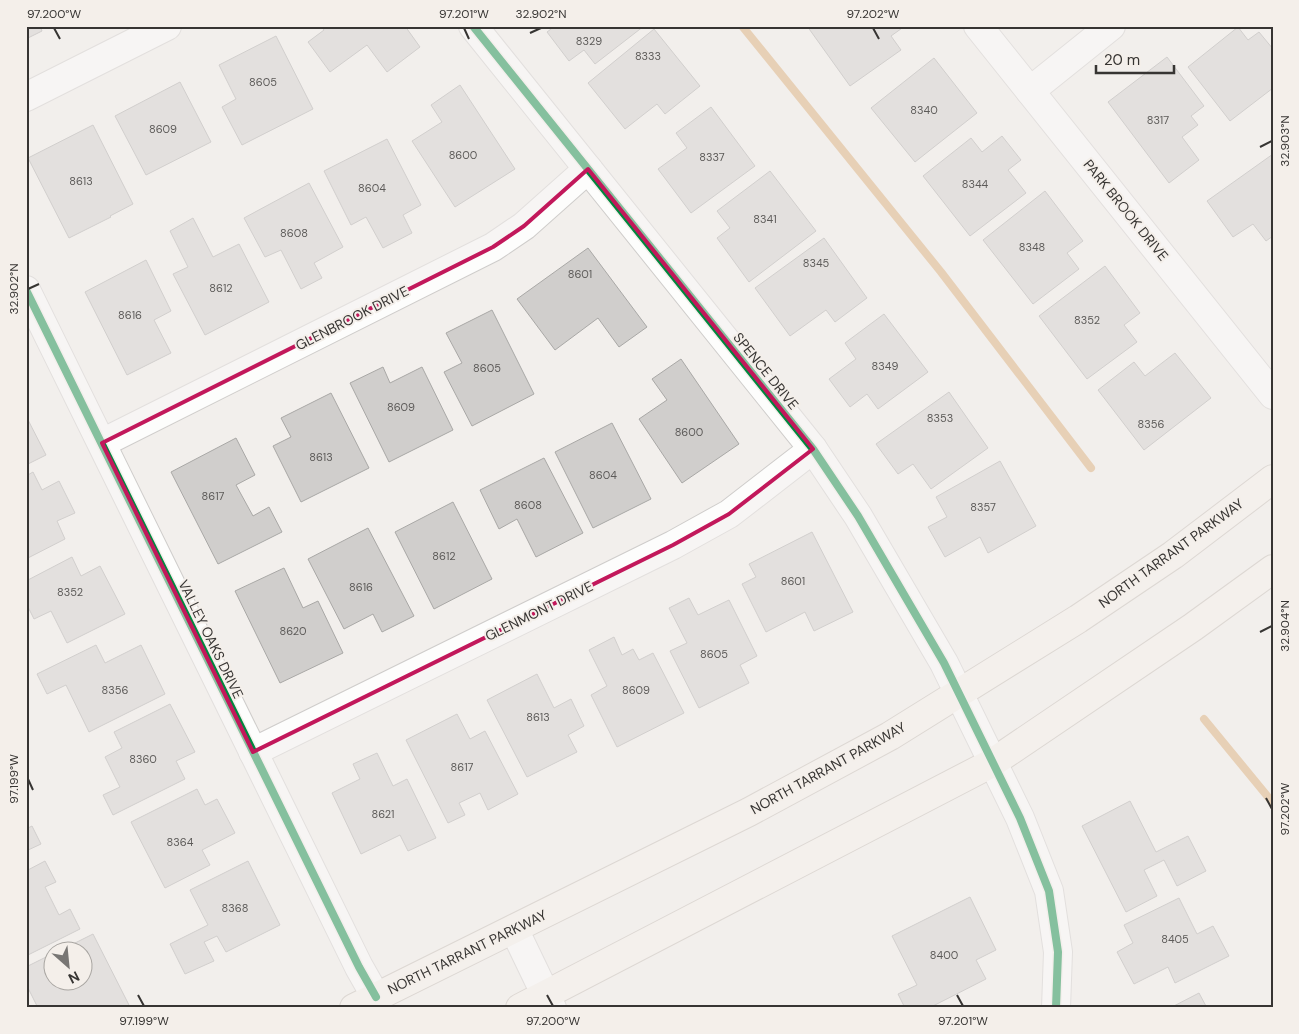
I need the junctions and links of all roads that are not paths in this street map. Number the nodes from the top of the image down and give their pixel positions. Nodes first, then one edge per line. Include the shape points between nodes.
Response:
1 (167, 26) edge
2 (473, 26) edge
3 (978, 26) edge
4 (1112, 26) edge
5 (1030, 91) junction
6 (26, 97) edge
7 (588, 169) junction
8 (26, 290) edge
9 (1273, 394) edge
10 (102, 443) junction
11 (813, 449) junction
12 (1273, 479) edge
13 (1273, 569) edge
14 (959, 694) junction
15 (253, 752) junction
16 (992, 763) junction
17 (514, 929) junction
18 (549, 1001) edge
19 (370, 1004) edge
20 (520, 1008) edge
21 (1056, 1008) edge

1 - 6 street
2 - 7 street, SPENCE DRIVE
3 - 5 street, PARK BROOK DRIVE
4 - 5 street
5 - 9 street, PARK BROOK DRIVE
7 - 10 street, GLENBROOK DRIVE via 524,226 493,247
7 - 11 street, SPENCE DRIVE
8 - 10 street, VALLEY OAKS DRIVE
10 - 15 street, VALLEY OAKS DRIVE
11 - 14 street, SPENCE DRIVE via 858,516 944,662
11 - 15 street, GLENMONT DRIVE via 729,514 689,536
12 - 14 main road, NORTH TARRANT PARKWAY via 1173,555
13 - 16 main road
14 - 16 street, SPENCE DRIVE
14 - 17 main road, NORTH TARRANT PARKWAY via 890,736 749,812
15 - 19 street, VALLEY OAKS DRIVE via 359,967
16 - 18 main road
16 - 21 street, SPENCE DRIVE via 1020,818 1049,892 1058,952
17 - 18 street
17 - 19 main road, NORTH TARRANT PARKWAY
18 - 20 main road

